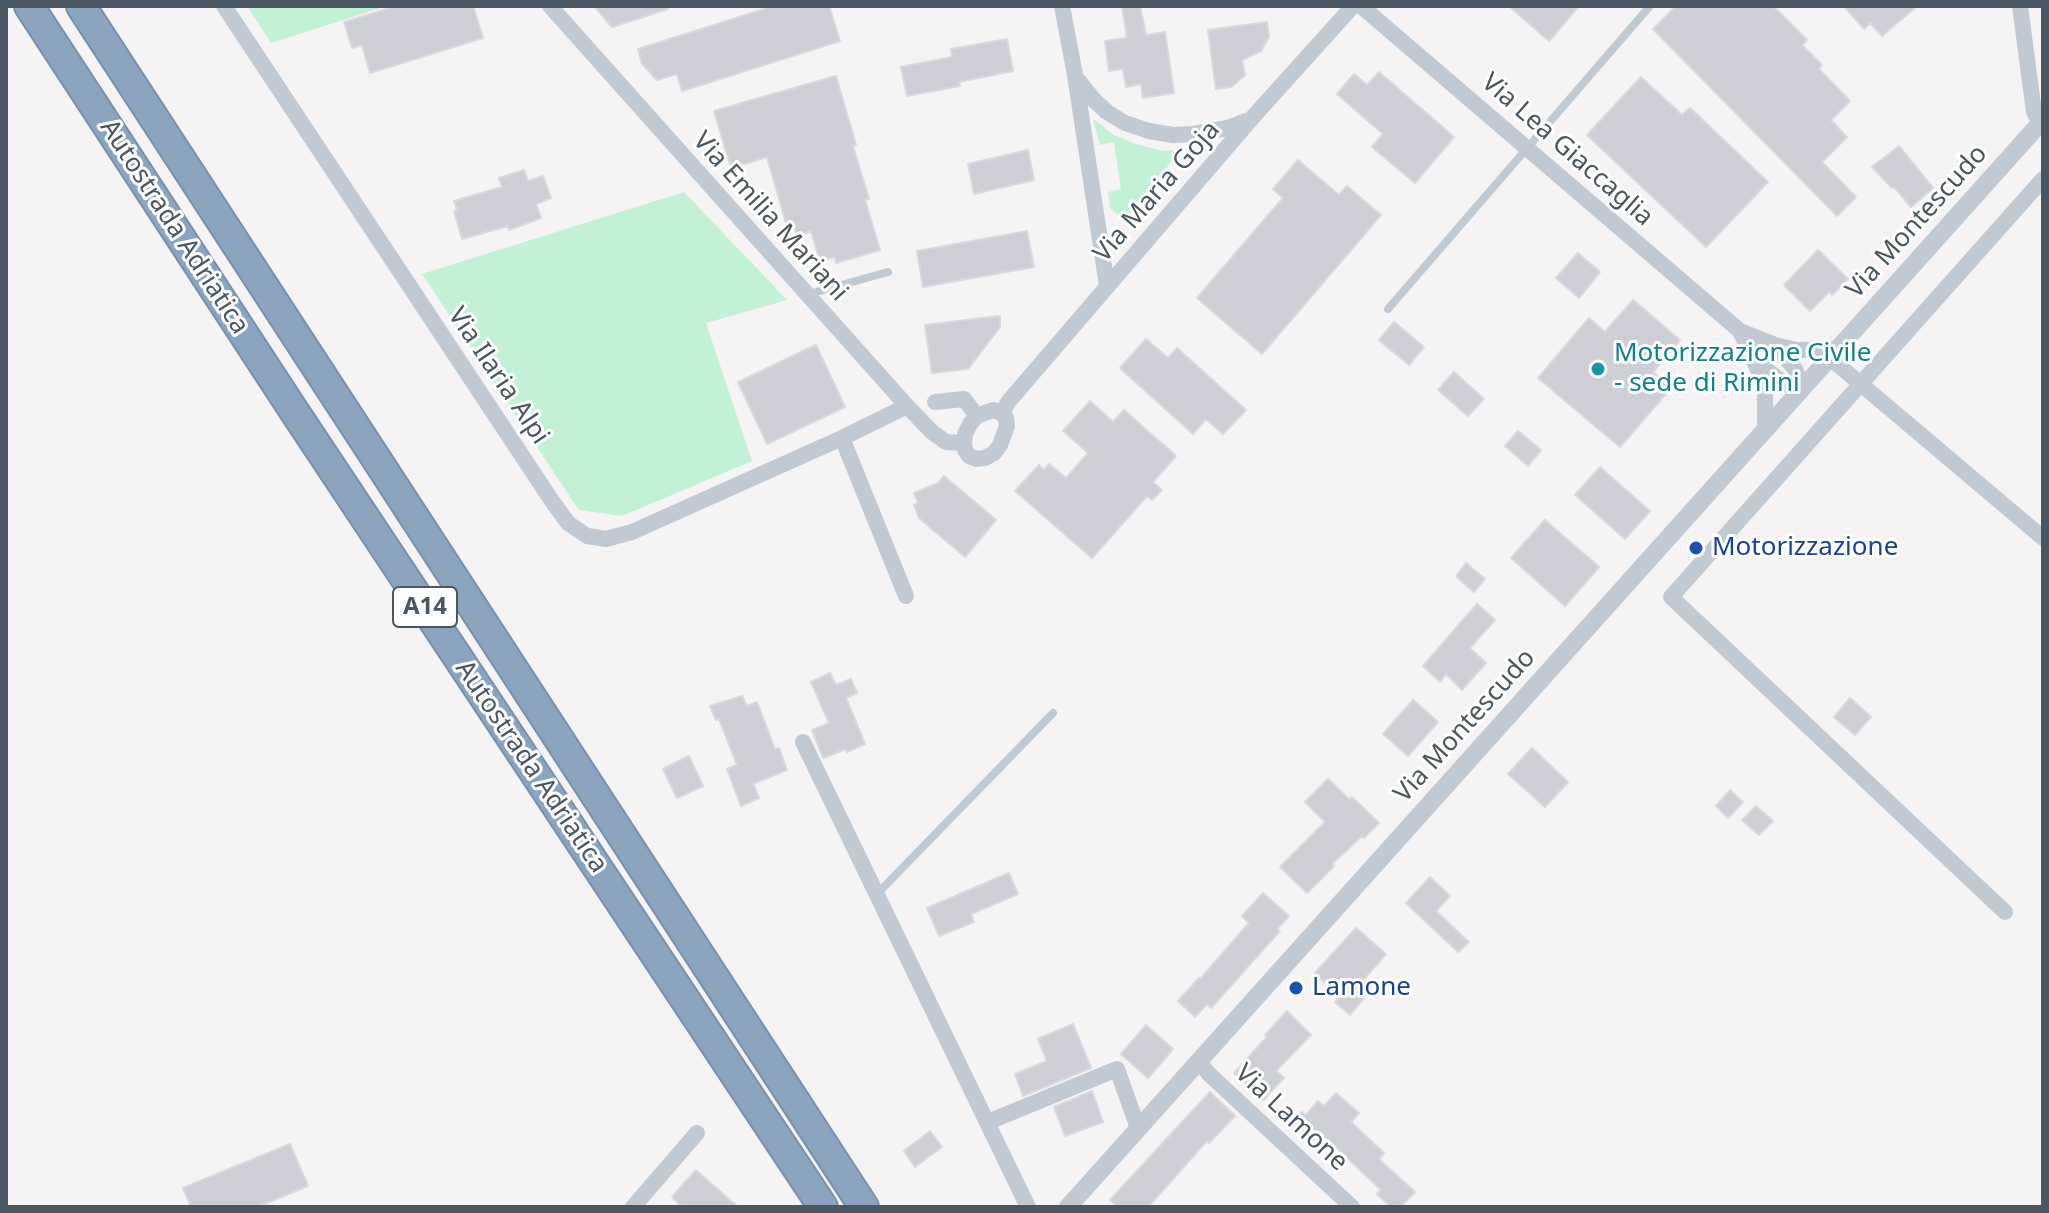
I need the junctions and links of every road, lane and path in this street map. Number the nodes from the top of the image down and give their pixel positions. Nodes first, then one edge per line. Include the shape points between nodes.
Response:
1 (29, 6) edge
2 (81, 6) edge
3 (224, 6) edge
4 (550, 6) edge
5 (1062, 6) edge
6 (1353, 6) edge
7 (1361, 6) edge
8 (1650, 6) edge
9 (2020, 6) edge
10 (1075, 75) junction
11 (1252, 118) junction
12 (2042, 122) edge
13 (1527, 148) junction
14 (2043, 179) edge
15 (888, 272) dead end
16 (1107, 286) junction
17 (808, 294) junction
18 (1388, 309) dead end
19 (1740, 331) junction
20 (1775, 345) junction
21 (1834, 354) junction
22 (1756, 362) junction
23 (1861, 385) junction
24 (1801, 390) junction
25 (935, 402) dead end
26 (907, 406) junction
27 (1002, 413) junction
28 (977, 416) junction
29 (1765, 430) junction
30 (842, 438) junction
31 (964, 443) junction
32 (2043, 538) edge
33 (906, 596) dead end
34 (1053, 713) dead end
35 (803, 742) dead end
36 (877, 894) junction
37 (2005, 912) dead end
38 (1199, 1062) junction
39 (988, 1122) junction
40 (1138, 1128) junction
41 (697, 1133) dead end
42 (633, 1207) edge
43 (823, 1207) edge
44 (864, 1207) edge
45 (1028, 1207) edge
46 (1068, 1207) edge
47 (1352, 1207) edge

1 - 43 highway, Autostrada Adriatica / A14
2 - 44 highway, Autostrada Adriatica / A14
3 - 30 street, Via Ilaria Alpi via 568,523 587,536 606,539 632,532
4 - 17 street, Via Emilia Mariani
5 - 10 street
6 - 11 street, Via Maria Goja
7 - 13 street, Via Lea Giaccaglia
8 - 13 lane
9 - 12 street via 2034,112
10 - 11 street via 1107,112 1149,131 1193,134
10 - 16 street
11 - 16 street, Via Maria Goja
12 - 21 street, Via Montescudo
13 - 18 lane
13 - 19 street, Via Lea Giaccaglia
14 - 23 street
15 - 17 lane
16 - 27 street, Via Maria Goja
17 - 26 street, Via Emilia Mariani
19 - 20 street, Via Lea Giaccaglia
19 - 22 street, Via Lea Giaccaglia
20 - 21 street, Via Lea Giaccaglia
20 - 24 street via 1795,369
21 - 23 street
21 - 24 street, Via Montescudo
22 - 24 street, Via Lea Giaccaglia
22 - 29 street, Via Lea Giaccaglia via 1765,392
23 - 32 street
23 - 37 street via 1671,597
24 - 29 street, Via Montescudo
25 - 28 street via 964,399
26 - 30 street, Via Ilaria Alpi
26 - 31 street, Via Emilia Mariani via 946,442
27 - 28 street via 993,410
27 - 31 street via 1005,436 994,453 977,459 969,456
28 - 31 street
29 - 38 street, Via Montescudo
30 - 33 street
34 - 36 lane
35 - 36 street
36 - 39 street
38 - 40 street, Via Montescudo
38 - 47 street, Via Lamone
39 - 40 street via 1117,1069
39 - 45 street
40 - 46 street, Via Montescudo
41 - 42 street

